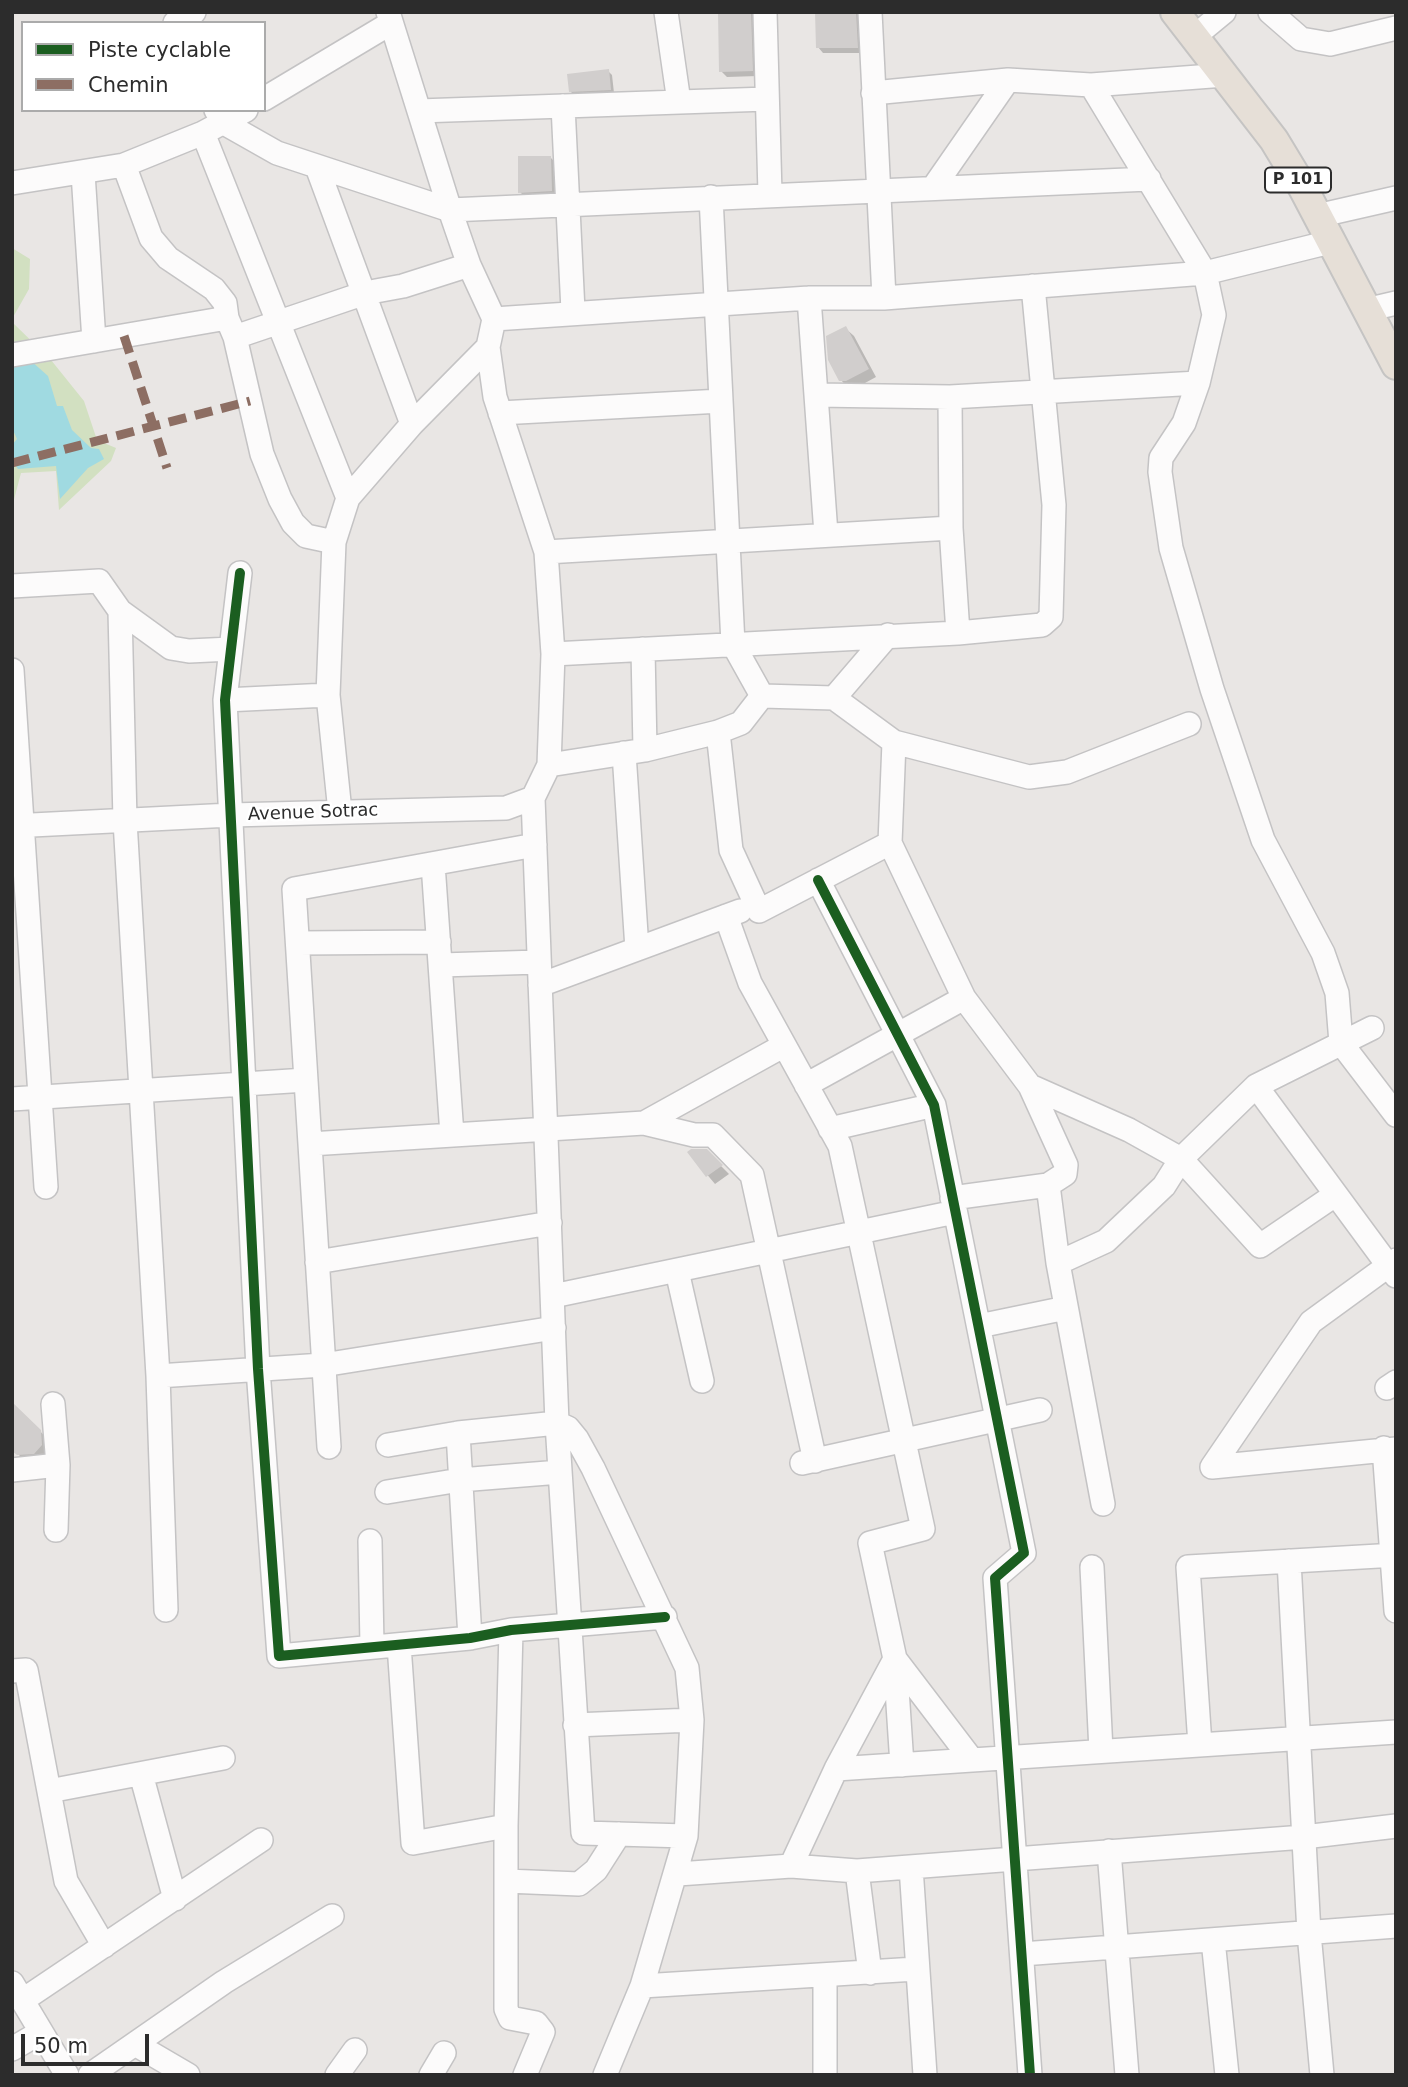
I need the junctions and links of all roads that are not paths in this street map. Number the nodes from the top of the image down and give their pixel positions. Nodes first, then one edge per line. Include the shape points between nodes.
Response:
1 (194, 12) edge
2 (666, 12) edge
3 (765, 12) edge
4 (870, 12) edge
5 (1175, 12) edge
6 (1224, 12) edge
7 (1270, 12) edge
8 (384, 16) edge
9 (178, 21) edge
10 (1396, 28) edge
11 (1195, 36) junction
12 (1225, 75) junction
13 (1008, 80) junction
14 (1091, 85) junction
15 (873, 93) junction
16 (266, 98) edge
17 (766, 99) junction
18 (679, 102) junction
19 (563, 106) junction
20 (419, 111) junction
21 (239, 112) edge
22 (220, 117) edge
23 (203, 133) junction
24 (124, 165) junction
25 (317, 167) junction
26 (82, 173) junction
27 (1149, 178) junction
28 (12, 183) edge
29 (933, 188) junction
30 (878, 192) junction
31 (770, 194) junction
32 (712, 197) junction
33 (1396, 198) edge
34 (568, 204) junction
35 (450, 210) junction
36 (1317, 216) junction
37 (1330, 242) junction
38 (469, 265) junction
39 (1205, 273) junction
40 (1033, 286) junction
41 (365, 293) junction
42 (884, 298) junction
43 (809, 299) junction
44 (1396, 303) edge
45 (717, 305) junction
46 (1366, 310) junction
47 (573, 311) junction
48 (494, 319) junction
49 (278, 324) junction
50 (231, 328) junction
51 (94, 341) junction
52 (488, 347) junction
53 (12, 355) edge
54 (1396, 365) edge
55 (1198, 383) junction
56 (1045, 392) junction
57 (816, 395) junction
58 (950, 397) junction
59 (721, 401) junction
60 (500, 413) junction
61 (412, 424) junction
62 (348, 498) junction
63 (951, 528) junction
64 (826, 534) junction
65 (728, 541) junction
66 (334, 542) junction
67 (546, 552) junction
68 (240, 573) dead end
69 (12, 586) edge
70 (120, 611) junction
71 (958, 633) junction
72 (888, 635) junction
73 (733, 644) junction
74 (231, 649) junction
75 (643, 649) junction
76 (553, 654) junction
77 (12, 670) edge
78 (328, 695) junction
79 (762, 696) junction
80 (834, 698) junction
81 (225, 700) junction
82 (13, 709) edge
83 (1189, 723) dead end
84 (718, 732) junction
85 (894, 741) junction
86 (634, 751) junction
87 (549, 765) junction
88 (533, 798) junction
89 (340, 812) junction
90 (232, 815) junction
91 (125, 821) junction
92 (17, 826) edge
93 (890, 843) junction
94 (535, 845) junction
95 (433, 864) junction
96 (818, 880) junction
97 (756, 905) junction
98 (726, 916) junction
99 (439, 942) junction
100 (298, 943) junction
101 (637, 949) junction
102 (539, 962) junction
103 (441, 965) junction
104 (540, 985) junction
105 (964, 998) junction
106 (1372, 1028) dead end
107 (899, 1035) junction
108 (1341, 1043) junction
109 (783, 1046) junction
110 (306, 1080) junction
111 (246, 1084) junction
112 (806, 1085) junction
113 (1030, 1086) junction
114 (1256, 1086) junction
115 (141, 1091) junction
116 (38, 1098) junction
117 (12, 1099) edge
118 (934, 1105) junction
119 (1396, 1115) edge
120 (644, 1123) junction
121 (546, 1129) junction
122 (830, 1129) junction
123 (452, 1135) junction
124 (310, 1144) junction
125 (1181, 1159) junction
126 (1048, 1185) junction
127 (46, 1187) dead end
128 (1335, 1195) junction
129 (953, 1205) junction
130 (550, 1223) junction
131 (859, 1233) junction
132 (770, 1252) junction
133 (317, 1262) junction
134 (1058, 1264) junction
135 (1393, 1267) edge
136 (677, 1271) junction
137 (552, 1296) junction
138 (1066, 1308) junction
139 (979, 1326) junction
140 (554, 1328) junction
141 (323, 1365) junction
142 (258, 1369) junction
143 (158, 1376) junction
144 (702, 1381) dead end
145 (53, 1404) dead end
146 (1040, 1410) dead end
147 (999, 1419) junction
148 (557, 1423) junction
149 (458, 1433) junction
150 (904, 1442) junction
151 (387, 1445) dead end
152 (329, 1447) dead end
153 (1390, 1449) edge
154 (58, 1465) junction
155 (12, 1470) edge
156 (560, 1472) junction
157 (460, 1480) junction
158 (387, 1492) dead end
159 (1103, 1504) dead end
160 (56, 1530) dead end
161 (370, 1541) dead end
162 (1394, 1555) edge
163 (1289, 1561) junction
164 (1092, 1567) dead end
165 (166, 1609) dead end
166 (1396, 1611) edge
167 (665, 1617) junction
168 (569, 1625) junction
169 (511, 1630) junction
170 (470, 1638) junction
171 (399, 1645) junction
172 (372, 1646) junction
173 (895, 1659) junction
174 (12, 1671) edge
175 (692, 1720) junction
176 (575, 1725) junction
177 (1396, 1732) edge
178 (1299, 1738) junction
179 (1200, 1745) junction
180 (1101, 1751) junction
181 (1008, 1757) junction
182 (223, 1758) dead end
183 (972, 1760) junction
184 (902, 1765) junction
185 (836, 1769) junction
186 (141, 1774) junction
187 (49, 1791) junction
188 (506, 1826) junction
189 (1396, 1826) edge
190 (619, 1834) junction
191 (686, 1836) junction
192 (1304, 1837) junction
193 (261, 1840) dead end
194 (1109, 1851) junction
195 (1017, 1860) junction
196 (791, 1866) junction
197 (911, 1867) junction
198 (857, 1871) junction
199 (677, 1874) junction
200 (506, 1881) junction
201 (175, 1899) junction
202 (332, 1916) dead end
203 (1396, 1926) edge
204 (1309, 1933) junction
205 (1213, 1940) junction
206 (104, 1946) junction
207 (1116, 1947) junction
208 (1022, 1954) junction
209 (916, 1969) junction
210 (870, 1973) junction
211 (825, 1976) junction
212 (642, 1986) junction
213 (18, 1992) edge
214 (41, 2032) junction
215 (135, 2044) junction
216 (12, 2049) edge
217 (355, 2050) dead end
218 (444, 2053) dead end
219 (67, 2075) edge
220 (90, 2075) edge
221 (188, 2075) edge
222 (337, 2075) edge
223 (431, 2075) edge
224 (525, 2075) edge
225 (605, 2075) edge
226 (825, 2075) edge
227 (925, 2075) edge
228 (1030, 2075) edge
229 (1127, 2075) edge
230 (1227, 2075) edge
231 (1322, 2075) edge

1 - 9 street
2 - 18 street
3 - 17 street
4 - 15 street
5 - 11 main road, P 101
6 - 11 street
7 - 10 street via 1301,39 1330,44
8 - 16 street
8 - 20 street
11 - 12 main road, P 101
12 - 14 street
12 - 36 main road, P 101 via 1274,140
13 - 14 street
13 - 15 street
13 - 29 street
14 - 27 street
15 - 30 street
17 - 18 street
17 - 31 street
18 - 19 street
19 - 20 street
19 - 34 street
20 - 35 street
21 - 22 street
22 - 23 street
22 - 25 street via 277,153
23 - 24 street
23 - 49 street
24 - 26 street
24 - 50 street via 151,238 169,258 214,289 225,303
25 - 35 street
25 - 41 street
26 - 28 street
26 - 51 street
27 - 29 street
27 - 39 street
29 - 30 street
30 - 31 street
30 - 42 street
31 - 32 street
32 - 34 street
32 - 45 street
33 - 36 street
34 - 35 street
34 - 47 street
35 - 38 street
36 - 37 main road, P 101
37 - 39 street
37 - 46 main road, P 101
38 - 41 street
38 - 48 street
39 - 40 street
39 - 55 street via 1214,315
40 - 42 street
40 - 56 street
41 - 49 street
41 - 61 street
42 - 43 street
43 - 45 street
43 - 57 street
44 - 46 street
45 - 47 street
45 - 59 street
46 - 54 main road, P 101
47 - 48 street
48 - 52 street
49 - 50 street
49 - 62 street
50 - 51 street
50 - 66 street via 262,454 279,499 306,536
51 - 53 street
52 - 60 street
52 - 61 street
55 - 56 street
55 - 108 street via 1184,423 1161,458 1171,548 1259,829 1323,953 1337,993
56 - 58 street
56 - 71 street via 1054,505 1051,617 1042,625
57 - 58 street
57 - 64 street
58 - 63 street
59 - 60 street
59 - 65 street
60 - 67 street
61 - 62 street
62 - 66 street
63 - 64 street
63 - 71 street
64 - 65 street
65 - 67 street
65 - 73 street
66 - 78 street
67 - 76 street
68 - 74 street
69 - 70 street via 99,580
70 - 74 street via 171,648
70 - 91 street
71 - 72 street
72 - 73 street
72 - 80 street
73 - 75 street
73 - 79 street
74 - 81 street
75 - 76 street
75 - 86 street
76 - 87 street
77 - 82 street
78 - 81 street
78 - 89 street
79 - 80 street
79 - 84 street via 741,723
80 - 85 street
81 - 90 street
82 - 92 street
83 - 85 street via 1067,772 1029,777
84 - 86 street
84 - 97 street via 731,850
85 - 93 street
86 - 87 street
86 - 101 street
87 - 88 street
88 - 89 street, Avenue Sotrac via 506,808
88 - 94 street
89 - 90 street, Avenue Sotrac
90 - 91 street, Avenue Sotrac
90 - 111 street
91 - 92 street, Avenue Sotrac
91 - 115 street
92 - 116 street
93 - 96 street
93 - 105 street
94 - 95 street
94 - 102 street
95 - 99 street
95 - 100 street via 294,889
96 - 97 street via 760,911
96 - 107 street
97 - 98 street
98 - 101 street
98 - 109 street via 750,983
99 - 100 street
99 - 103 street
100 - 110 street
101 - 104 street
102 - 103 street
102 - 104 street
103 - 123 street
104 - 121 street
105 - 107 street
105 - 113 street
106 - 108 street
107 - 112 street
107 - 118 street
108 - 114 street
108 - 119 street
109 - 112 street
109 - 120 street
110 - 111 street
110 - 124 street
111 - 115 street
111 - 142 street
112 - 122 street
113 - 125 street
113 - 126 street via 1066,1165 1065,1174
114 - 125 street
114 - 128 street
115 - 116 street
115 - 143 street
116 - 117 street
116 - 127 street
118 - 122 street
118 - 129 street
120 - 121 street
120 - 132 street via 713,1135 728,1147 752,1175
121 - 123 street
121 - 130 street
122 - 131 street via 840,1146
123 - 124 street
124 - 133 street
125 - 128 street via 1260,1246
125 - 134 street via 1164,1186 1106,1241
126 - 129 street
126 - 134 street
128 - 135 street
129 - 131 street
129 - 139 street
130 - 133 street
130 - 137 street
131 - 132 street
131 - 150 street
132 - 136 street
132 - 150 street via 809,1462
133 - 141 street
134 - 138 street
135 - 153 street via 1311,1322 1212,1467
136 - 137 street
136 - 144 street
137 - 140 street
138 - 139 street
138 - 159 street
139 - 147 street
140 - 141 street
140 - 148 street
141 - 142 street
141 - 152 street
142 - 143 street
142 - 172 street via 279,1656
143 - 165 street
145 - 154 street
146 - 147 street
147 - 150 street
147 - 181 street via 1024,1553 995,1578
148 - 149 street
148 - 156 street
148 - 167 street via 578,1439
149 - 151 street
149 - 157 street
150 - 173 street via 923,1529 870,1544
153 - 162 street
154 - 155 street
154 - 160 street
156 - 157 street
156 - 168 street
157 - 158 street
157 - 170 street
161 - 172 street
162 - 163 street
162 - 166 street
163 - 178 street
163 - 179 street via 1188,1567
164 - 180 street
167 - 168 street
167 - 175 street via 687,1668
168 - 169 street
168 - 176 street
169 - 170 street
169 - 188 street
170 - 171 street
171 - 172 street
171 - 188 street via 413,1843
173 - 183 street
173 - 184 street
173 - 185 street
174 - 187 street via 26,1670
175 - 176 street
175 - 191 street
176 - 190 street via 583,1833
177 - 178 street
178 - 179 street
178 - 192 street
179 - 180 street
180 - 181 street
181 - 183 street
181 - 195 street
182 - 186 street
183 - 184 street
184 - 185 street
185 - 196 street
186 - 187 street
186 - 201 street
187 - 206 street via 66,1881
188 - 200 street
189 - 192 street
190 - 191 street
190 - 200 street via 596,1870 579,1884
191 - 199 street
192 - 194 street
192 - 204 street
193 - 201 street
194 - 195 street
194 - 207 street
195 - 197 street
195 - 208 street
196 - 198 street
196 - 199 street
197 - 198 street
197 - 209 street
198 - 210 street
199 - 212 street
200 - 224 street via 506,2010 510,2018 536,2023 543,2032
201 - 206 street
202 - 215 street
203 - 204 street
204 - 205 street
204 - 231 street
205 - 207 street
205 - 230 street
206 - 213 street
207 - 208 street
207 - 229 street
208 - 228 street
209 - 210 street
209 - 227 street
210 - 211 street
211 - 212 street
211 - 226 street
212 - 225 street
213 - 214 street
214 - 216 street
214 - 219 street
215 - 220 street
215 - 221 street
217 - 222 street
218 - 223 street

